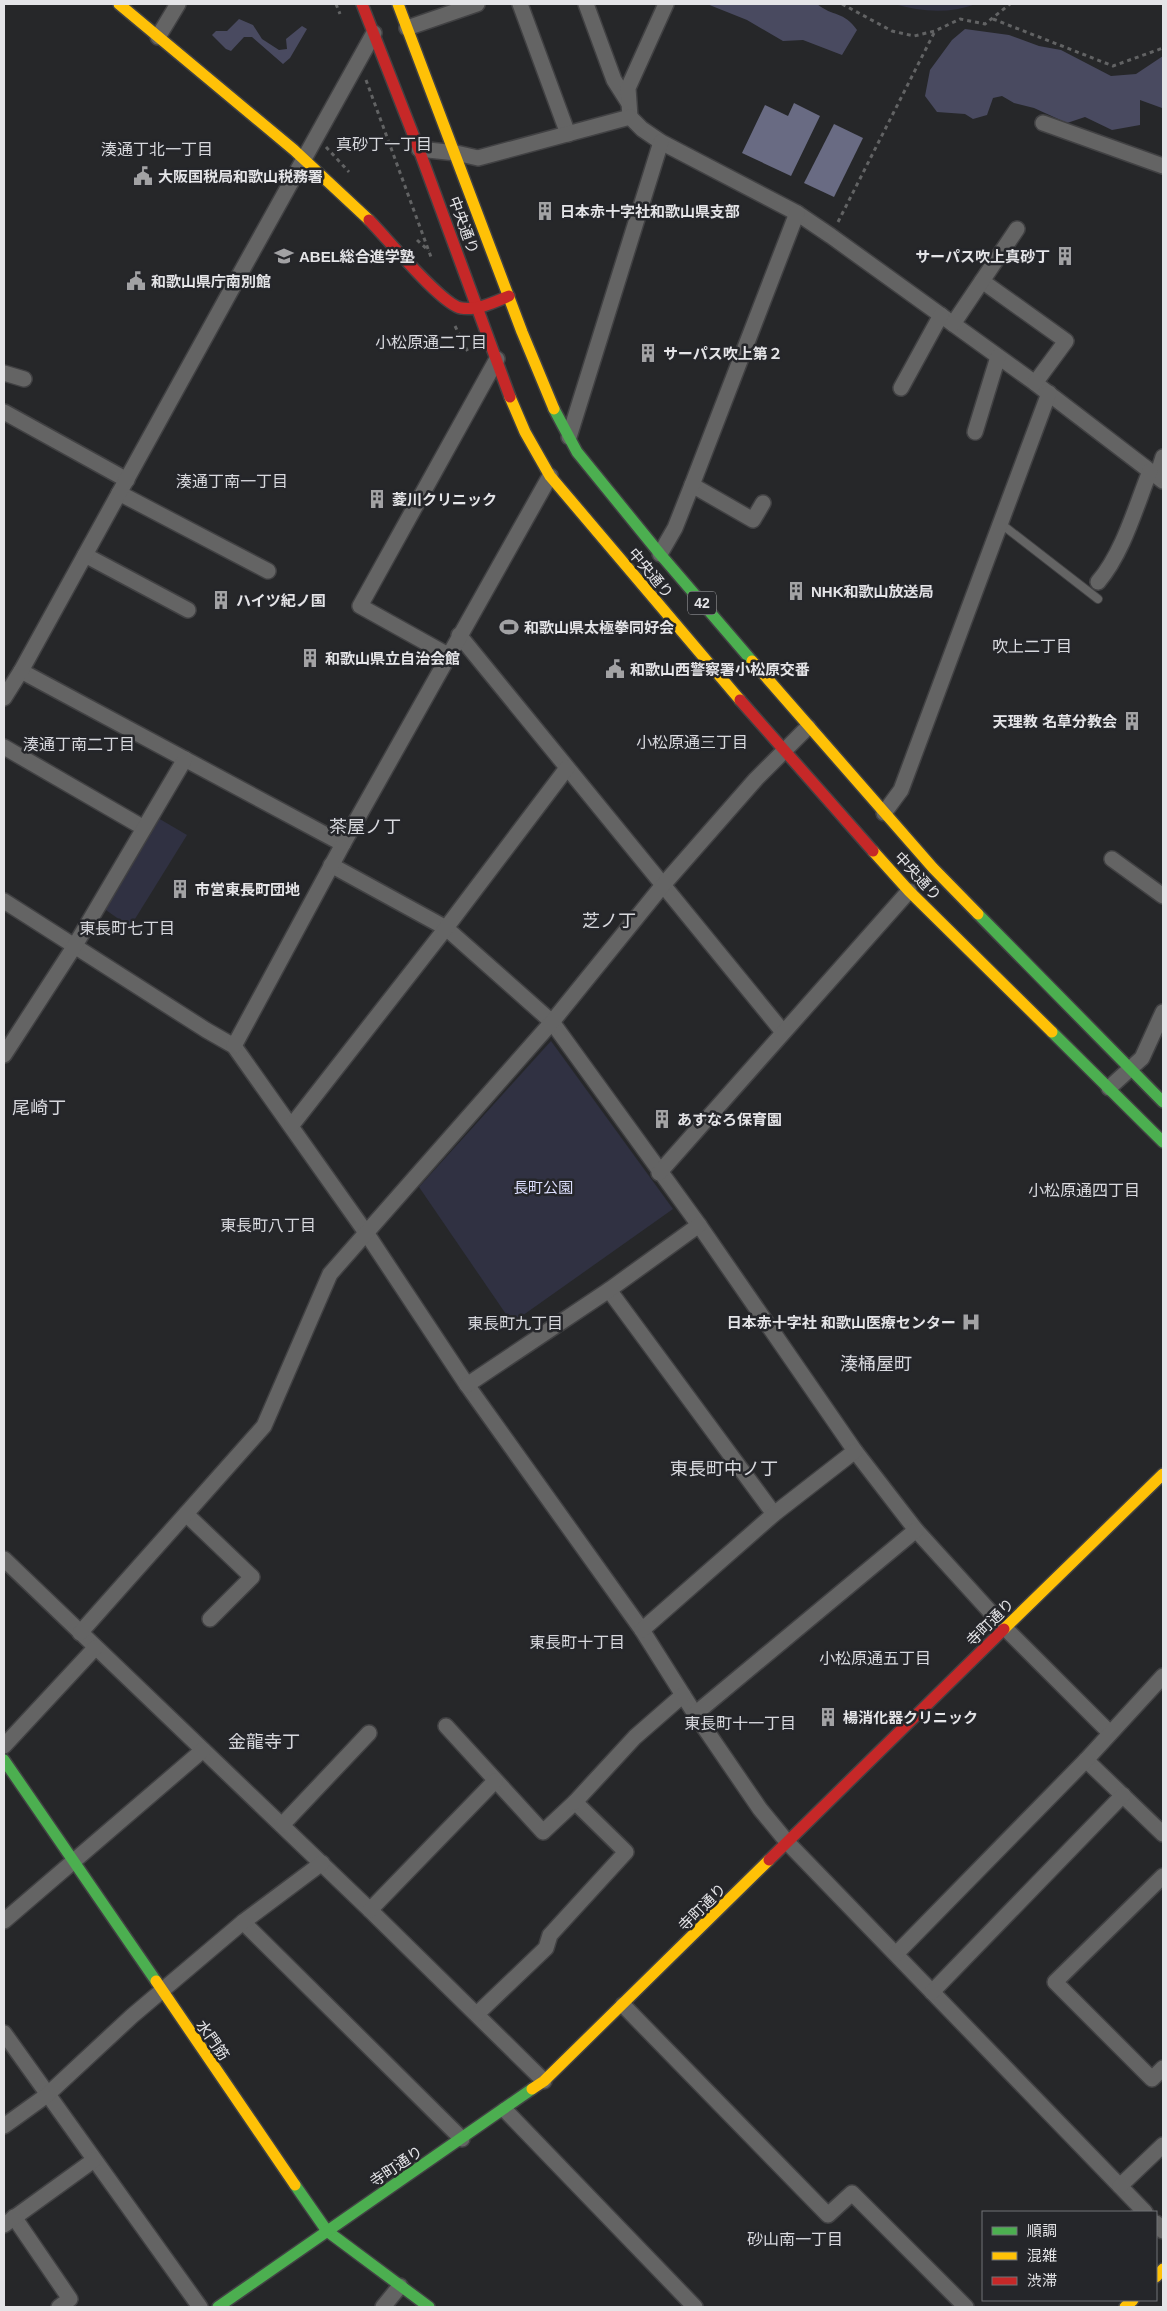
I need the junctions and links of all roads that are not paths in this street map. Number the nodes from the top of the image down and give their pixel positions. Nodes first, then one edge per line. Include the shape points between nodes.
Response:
1 (119, 4) edge
2 (178, 4) edge
3 (362, 4) edge
4 (398, 4) edge
5 (477, 4) edge
6 (520, 4) edge
7 (586, 4) edge
8 (666, 4) edge
9 (408, 28) junction
10 (374, 33) junction
11 (158, 38) junction
12 (628, 102) junction
13 (630, 117) junction
14 (1043, 123) dead end
15 (568, 134) junction
16 (661, 142) junction
17 (419, 148) junction
18 (456, 153) junction
19 (303, 157) junction
20 (1163, 166) edge
21 (797, 212) junction
22 (1017, 229) dead end
23 (982, 281) junction
24 (509, 296) junction
25 (478, 307) junction
26 (947, 320) junction
27 (998, 356) junction
28 (497, 360) junction
29 (4, 373) edge
30 (24, 379) dead end
31 (1035, 383) junction
32 (901, 388) dead end
33 (1049, 393) junction
34 (4, 412) edge
35 (975, 432) dead end
36 (568, 439) junction
37 (1163, 456) edge
38 (550, 476) junction
39 (1157, 476) edge
40 (127, 480) junction
41 (692, 485) junction
42 (119, 493) junction
43 (763, 504) dead end
44 (1000, 523) junction
45 (660, 554) junction
46 (85, 555) junction
47 (268, 572) dead end
48 (1098, 582) dead end
49 (1098, 600) dead end
50 (188, 610) dead end
51 (459, 635) junction
52 (448, 655) junction
53 (21, 671) junction
54 (4, 698) edge
55 (808, 727) junction
56 (4, 747) edge
57 (784, 751) junction
58 (185, 759) junction
59 (567, 768) junction
60 (884, 813) junction
61 (144, 828) junction
62 (343, 844) junction
63 (1112, 859) dead end
64 (331, 865) junction
65 (663, 884) junction
66 (909, 891) junction
67 (1163, 896) edge
68 (4, 901) edge
69 (446, 928) junction
70 (74, 948) junction
71 (1163, 1012) edge
72 (552, 1022) junction
73 (783, 1032) junction
74 (234, 1046) junction
75 (4, 1055) edge
76 (1130, 1069) junction
77 (1109, 1088) junction
78 (1163, 1102) edge
79 (292, 1125) junction
80 (1163, 1142) edge
81 (660, 1173) junction
82 (699, 1225) junction
83 (367, 1234) junction
84 (609, 1290) junction
85 (467, 1385) junction
86 (855, 1451) junction
87 (1163, 1474) edge
88 (186, 1514) junction
89 (774, 1514) junction
90 (916, 1530) junction
91 (4, 1559) edge
92 (210, 1619) dead end
93 (1005, 1628) junction
94 (642, 1630) junction
95 (80, 1633) junction
96 (95, 1648) junction
97 (1163, 1676) edge
98 (683, 1695) junction
99 (695, 1714) junction
100 (446, 1726) dead end
101 (369, 1733) dead end
102 (1110, 1733) junction
103 (4, 1746) edge
104 (203, 1750) junction
105 (4, 1760) edge
106 (1086, 1760) junction
107 (495, 1781) junction
108 (1123, 1796) junction
109 (575, 1802) junction
110 (282, 1826) junction
111 (1163, 1834) edge
112 (788, 1843) junction
113 (72, 1861) junction
114 (322, 1863) junction
115 (1163, 1876) edge
116 (370, 1910) junction
117 (4, 1920) edge
118 (243, 1922) junction
119 (896, 1954) junction
120 (162, 1992) junction
121 (932, 1992) junction
122 (623, 2005) junction
123 (477, 2014) junction
124 (4, 2033) edge
125 (1163, 2068) edge
126 (544, 2081) junction
127 (47, 2095) junction
128 (504, 2110) junction
129 (4, 2126) edge
130 (462, 2139) junction
131 (1163, 2145) edge
132 (94, 2160) junction
133 (1120, 2186) junction
134 (1144, 2211) edge
135 (9, 2221) edge
136 (327, 2231) junction
137 (400, 2286) junction
138 (59, 2307) edge
139 (200, 2307) edge
140 (218, 2307) edge
141 (383, 2307) edge
142 (429, 2307) edge
143 (695, 2307) edge
144 (966, 2307) edge

1 - 11 main road
2 - 11 street
3 - 10 main road, 中央通り / 42
4 - 9 main road, 中央通り / 42
5 - 9 street
6 - 15 street
7 - 12 street via 614,80
8 - 12 street via 628,88
9 - 18 main road, 中央通り / 42
10 - 17 main road, 中央通り / 42
10 - 19 street
11 - 19 main road
12 - 13 street
13 - 15 street
13 - 16 street
14 - 20 street
15 - 18 street via 478,158
16 - 21 street
16 - 36 street
17 - 18 street
17 - 25 main road, 中央通り / 42
18 - 24 main road, 中央通り / 42
19 - 25 main road via 358,207 440,295 458,308
19 - 40 street
21 - 26 street
21 - 41 street
22 - 23 street
23 - 26 street
23 - 31 street via 1066,341
24 - 25 main road
24 - 36 main road, 中央通り / 42
25 - 28 main road, 中央通り / 42
26 - 27 street
26 - 32 street
27 - 31 street
27 - 35 street
28 - 38 main road, 中央通り / 42 via 525,433
28 - 52 street via 360,606
29 - 30 street
31 - 33 street
33 - 39 street
33 - 44 street
34 - 40 street
36 - 45 main road, 中央通り / 42
37 - 39 street
38 - 51 street
38 - 57 main road, 中央通り / 42
39 - 48 street via 1125,532 1107,572
40 - 42 street
41 - 43 street via 753,520
41 - 45 street via 675,528
42 - 46 street
42 - 47 street
44 - 49 lane
44 - 60 street via 901,790
45 - 55 main road, 中央通り / 42
46 - 50 street
46 - 53 street
51 - 52 street
51 - 59 street
52 - 62 street
53 - 54 street
53 - 58 street
55 - 57 street
55 - 60 main road, 中央通り / 42
56 - 61 street
57 - 65 street
57 - 66 main road, 中央通り / 42
58 - 61 street
58 - 62 street
59 - 65 street
59 - 69 street
60 - 76 main road, 中央通り / 42
61 - 70 street
62 - 64 street
63 - 67 street
64 - 69 street
64 - 74 street
65 - 72 street
65 - 73 street
66 - 73 street
66 - 77 main road, 中央通り / 42
68 - 70 street
69 - 72 street
69 - 79 street
70 - 74 street
70 - 75 street
71 - 76 street via 1145,1053
72 - 81 street
72 - 83 street
73 - 81 street
74 - 79 street
76 - 77 street
76 - 78 main road, 中央通り / 42
77 - 80 main road, 中央通り / 42
79 - 83 street
81 - 82 street
82 - 84 street
82 - 86 street
83 - 85 street
83 - 88 street via 330,1274 264,1426
84 - 85 street
84 - 89 street
85 - 94 street
86 - 89 street
86 - 90 street
87 - 93 main road, 寺町通り
88 - 92 street via 252,1577
88 - 95 street
89 - 94 street
90 - 93 street
90 - 99 street
91 - 95 street
93 - 102 street
93 - 112 main road, 寺町通り
94 - 98 street
95 - 96 street
96 - 103 street
96 - 104 street
97 - 102 street
98 - 99 street
98 - 109 street via 635,1737
99 - 112 street via 760,1809
100 - 107 street
101 - 110 street
102 - 106 street
104 - 110 street
104 - 113 street
105 - 113 main road, 水門筋
106 - 108 street
106 - 119 street
107 - 109 street via 543,1832
107 - 116 street
108 - 111 street
108 - 121 street
109 - 123 street via 626,1852 550,1935 546,1948
110 - 114 street
112 - 119 street
112 - 122 main road, 寺町通り
113 - 117 street
113 - 120 main road, 水門筋
114 - 116 street
114 - 118 street
115 - 125 street via 1055,1982 1152,2079
116 - 123 street
118 - 120 street
118 - 130 street
119 - 121 street
120 - 127 street
120 - 136 main road, 水門筋
121 - 133 street
122 - 126 main road, 寺町通り
122 - 144 street via 828,2215 852,2193
123 - 126 street
124 - 127 street
126 - 128 main road, 寺町通り
127 - 129 street
127 - 132 street
128 - 130 main road, 寺町通り
128 - 143 street
130 - 136 main road, 寺町通り
131 - 133 street
132 - 135 street
132 - 139 street
133 - 134 street
135 - 138 street via 70,2299
136 - 137 main road, 水門筋
136 - 140 main road, 寺町通り
137 - 141 street
137 - 142 main road, 水門筋

